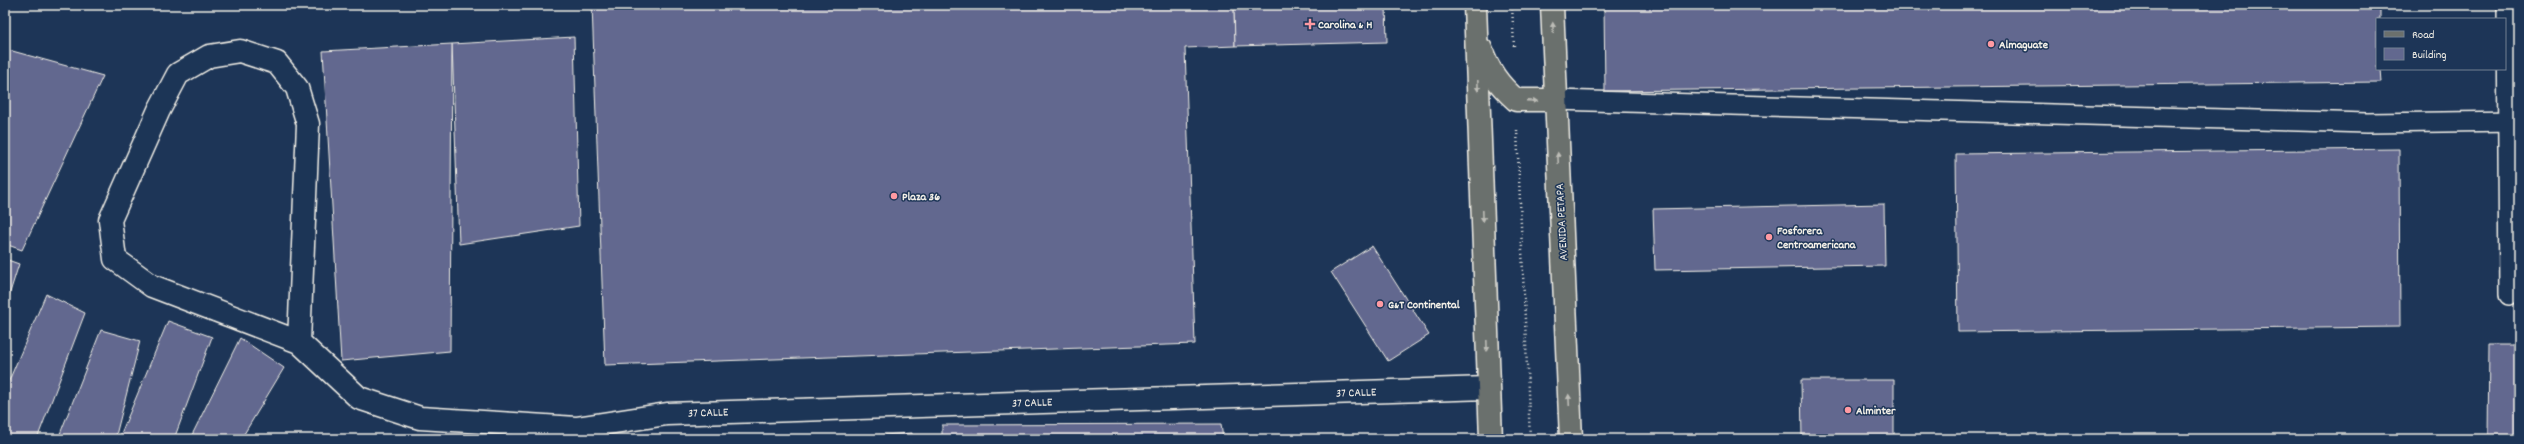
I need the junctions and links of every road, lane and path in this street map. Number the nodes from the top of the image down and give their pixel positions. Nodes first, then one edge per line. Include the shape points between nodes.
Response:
1 (1475, 5) edge
2 (1512, 5) edge
3 (1552, 5) edge
4 (2507, 5) edge
5 (1476, 34) junction
6 (1514, 52) dead end
7 (1516, 100) junction
8 (1555, 100) junction
9 (2514, 122) edge
10 (2509, 294) dead end
11 (299, 342) junction
12 (1488, 388) junction
13 (569, 433) edge
14 (1491, 439) edge
15 (1530, 439) edge
16 (1571, 439) edge

1 - 5 main road
2 - 6 path
8 -> 3 main road, AVENIDA PETAPA
4 - 9 lane
5 - 7 main road via 1489,69 1500,86
5 -> 12 main road
7 -> 8 main road
7 - 15 path
8 - 9 lane via 2367,123
16 -> 8 main road, AVENIDA PETAPA
9 - 10 lane
11 - 11 street via 152,286 115,259 110,220 159,110 178,74 209,56 240,51 277,63 300,95 308,124
11 - 13 street, 37 CALLE via 359,398 420,418
12 - 13 street, 37 CALLE via 667,414
12 - 14 main road

